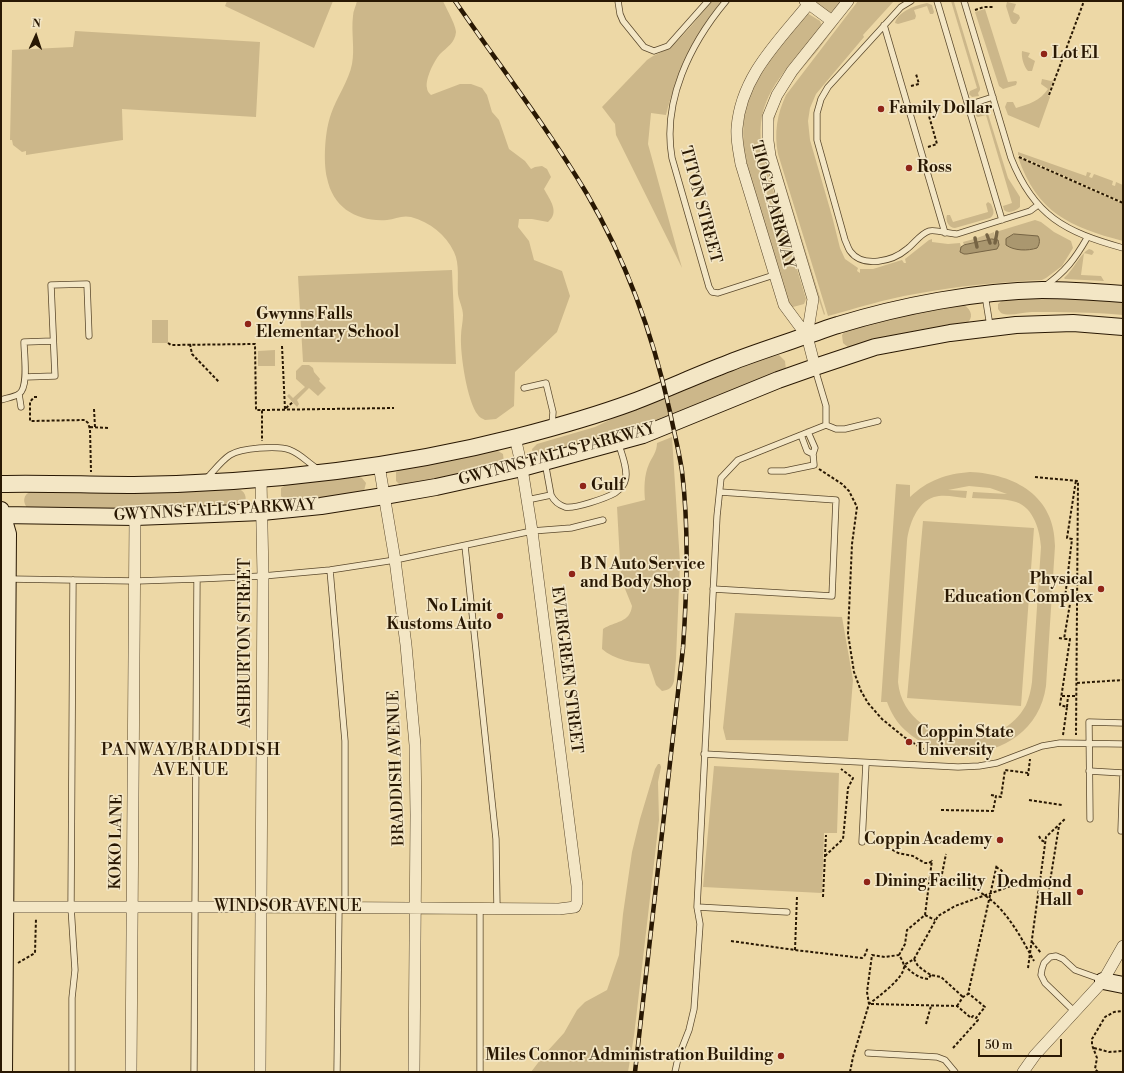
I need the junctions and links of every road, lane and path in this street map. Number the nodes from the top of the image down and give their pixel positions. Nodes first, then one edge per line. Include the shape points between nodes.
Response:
1 (618, 1) edge
2 (708, 1) edge
3 (726, 1) edge
4 (848, 1) edge
5 (911, 1) edge
6 (937, 1) edge
7 (964, 1) edge
8 (1084, 1) edge
9 (808, 2) edge
10 (993, 8) dead end
11 (974, 10) dead end
12 (832, 21) junction
13 (884, 25) junction
14 (1049, 95) dead end
15 (993, 98) junction
16 (968, 105) junction
17 (928, 116) dead end
18 (920, 149) junction
19 (1018, 156) dead end
20 (1123, 203) edge
21 (1038, 205) junction
22 (1002, 220) junction
23 (945, 233) junction
24 (1087, 238) junction
25 (1123, 248) edge
26 (774, 275) junction
27 (1039, 290) junction
28 (1123, 294) edge
29 (985, 295) junction
30 (990, 327) junction
31 (1123, 327) edge
32 (89, 336) dead end
33 (807, 336) junction
34 (53, 341) junction
35 (168, 343) dead end
36 (190, 344) junction
37 (282, 346) dead end
38 (815, 367) junction
39 (25, 377) junction
40 (219, 382) dead end
41 (524, 388) dead end
42 (19, 394) junction
43 (37, 397) dead end
44 (1, 400) edge
45 (293, 402) dead end
46 (21, 407) dead end
47 (394, 408) dead end
48 (94, 409) dead end
49 (285, 409) junction
50 (262, 410) junction
51 (878, 421) dead end
52 (826, 425) junction
53 (90, 427) junction
54 (95, 427) junction
55 (551, 427) junction
56 (108, 428) dead end
57 (808, 432) junction
58 (801, 435) junction
59 (515, 437) junction
60 (262, 441) dead end
61 (618, 442) junction
62 (813, 454) junction
63 (545, 462) junction
64 (814, 465) junction
65 (379, 466) junction
66 (522, 468) junction
67 (770, 471) dead end
68 (324, 473) junction
69 (91, 474) dead end
70 (1035, 476) dead end
71 (261, 479) junction
72 (1076, 480) junction
73 (203, 482) junction
74 (1, 484) edge
75 (720, 492) junction
76 (552, 495) junction
77 (384, 496) junction
78 (527, 500) junction
79 (262, 512) junction
80 (1, 514) edge
81 (135, 517) junction
82 (603, 520) dead end
83 (532, 531) junction
84 (465, 546) junction
85 (395, 560) junction
86 (330, 570) junction
87 (263, 576) junction
88 (197, 579) junction
89 (73, 580) junction
90 (136, 581) junction
91 (5, 582) edge
92 (714, 589) junction
93 (1061, 598) dead end
94 (1065, 598) junction
95 (1071, 598) junction
96 (1077, 599) junction
97 (1059, 638) dead end
98 (1064, 639) junction
99 (1070, 639) junction
100 (1077, 639) junction
101 (1123, 680) edge
102 (1077, 683) junction
103 (1062, 696) junction
104 (1068, 696) junction
105 (1077, 696) junction
106 (1066, 707) junction
107 (4, 710) edge
108 (1123, 722) edge
109 (1063, 735) dead end
110 (1076, 735) dead end
111 (1089, 743) junction
112 (1123, 744) edge
113 (704, 754) junction
114 (934, 756) dead end
115 (1030, 759) dead end
116 (866, 763) junction
117 (840, 769) dead end
118 (1088, 771) junction
119 (1028, 773) junction
120 (1028, 776) dead end
121 (991, 795) dead end
122 (996, 796) junction
123 (1029, 800) dead end
124 (1062, 805) dead end
125 (941, 810) dead end
126 (1066, 818) dead end
127 (1090, 819) dead end
128 (1060, 824) junction
129 (1121, 831) dead end
130 (826, 835) dead end
131 (1039, 836) dead end
132 (3, 837) edge
133 (862, 842) dead end
134 (1045, 842) junction
135 (888, 847) dead end
136 (946, 854) dead end
137 (825, 856) junction
138 (997, 864) dead end
139 (996, 867) junction
140 (930, 877) junction
141 (941, 879) junction
142 (1040, 883) junction
143 (1014, 885) junction
144 (1052, 885) junction
145 (990, 893) junction
146 (1048, 894) dead end
147 (984, 895) junction
148 (797, 896) dead end
149 (823, 897) dead end
150 (989, 898) junction
151 (3, 907) edge
152 (71, 907) junction
153 (133, 907) junction
154 (195, 907) junction
155 (260, 907) junction
156 (342, 907) junction
157 (574, 907) joint
158 (697, 907) junction
159 (416, 908) junction
160 (480, 909) junction
161 (497, 909) junction
162 (787, 912) dead end
163 (925, 914) junction
164 (36, 918) dead end
165 (936, 920) junction
166 (730, 941) dead end
167 (1032, 941) junction
168 (1123, 946) edge
169 (868, 947) dead end
170 (795, 950) junction
171 (866, 953) junction
172 (1041, 953) dead end
173 (1030, 954) junction
174 (872, 955) junction
175 (899, 955) junction
176 (914, 959) junction
177 (1034, 961) dead end
178 (17, 964) dead end
179 (904, 965) junction
180 (1028, 968) dead end
181 (931, 975) junction
182 (1103, 980) junction
183 (1123, 985) edge
184 (968, 993) junction
185 (963, 997) junction
186 (869, 1004) junction
187 (3, 1006) edge
188 (931, 1006) junction
189 (957, 1006) junction
190 (1123, 1010) edge
191 (1074, 1012) junction
192 (976, 1018) junction
193 (926, 1024) dead end
194 (953, 1048) dead end
195 (1094, 1048) junction
196 (1123, 1051) edge
197 (868, 1053) dead end
198 (4, 1072) edge
199 (72, 1072) edge
200 (132, 1072) edge
201 (194, 1072) edge
202 (260, 1072) edge
203 (337, 1072) edge
204 (414, 1072) edge
205 (480, 1072) edge
206 (675, 1072) edge
207 (850, 1072) edge
208 (955, 1072) edge
209 (1023, 1072) edge
210 (1098, 1072) edge

1 - 2 lane via 623,21 644,47 654,51 668,46
3 - 26 lane, TITON STREET via 705,29 680,78 671,111 669,142 712,292 718,293
4 - 12 street, TIOGA PARKWAY
5 - 13 lane via 901,7
6 - 16 lane
7 - 15 lane
8 - 14 path
9 - 12 street
9 - 26 street, TIOGA PARKWAY via 757,68 744,97 738,123 741,164
10 - 11 path
12 - 33 street, TIOGA PARKWAY via 783,85 768,117 770,156 813,299
13 - 18 lane
13 - 23 lane via 828,87 821,99 816,123 820,155 848,246 857,257 876,262 907,250 929,232
15 - 16 lane
15 - 21 lane via 1015,168
16 - 22 lane
17 - 18 path via 937,144
18 - 23 lane
19 - 20 path
21 - 22 lane via 1030,211
21 - 24 lane via 1061,224
22 - 23 lane via 957,234
24 - 25 lane
24 - 27 lane via 1071,264
26 - 33 street, TIOGA PARKWAY via 784,305
27 - 28 main road, GWYNNS FALLS PARKWAY
27 - 29 main road, GWYNNS FALLS PARKWAY
29 - 30 lane
29 - 33 main road, GWYNNS FALLS PARKWAY via 907,308 836,325
30 - 31 main road, GWYNNS FALLS PARKWAY via 1056,323
30 - 38 main road, GWYNNS FALLS PARKWAY via 875,347
32 - 34 lane via 87,284 51,285
33 - 38 street, TIOGA PARKWAY
33 - 55 main road, GWYNNS FALLS PARKWAY via 728,363 632,402
34 - 39 lane via 24,342
34 - 39 lane via 55,376
35 - 36 path
36 - 40 path via 192,354
36 - 50 path via 255,344 256,410
37 - 49 path
38 - 52 lane via 826,406
38 - 61 main road, GWYNNS FALLS PARKWAY
39 - 42 lane via 23,389
41 - 55 lane via 546,383 553,412
42 - 44 lane
42 - 46 lane
43 - 53 path via 31,401 30,420 85,420
45 - 49 path
47 - 49 path
48 - 54 path
49 - 50 path
50 - 60 path
51 - 52 lane via 845,429
52 - 57 lane
53 - 54 path
53 - 69 path
54 - 56 path
55 - 59 main road, GWYNNS FALLS PARKWAY
57 - 58 lane
57 - 62 lane via 815,448
58 - 62 lane via 808,451
58 - 75 lane via 738,460 721,478
59 - 65 main road, GWYNNS FALLS PARKWAY via 447,454
59 - 66 street, EVERGREEN STREET
61 - 63 main road, GWYNNS FALLS PARKWAY
61 - 76 lane via 626,477 625,482 614,493 572,508 557,503
62 - 64 lane
63 - 66 main road, GWYNNS FALLS PARKWAY
63 - 76 lane
64 - 67 lane via 785,471
64 - 114 path via 846,487 857,507 852,544 848,634 854,672 861,691 882,719
65 - 68 main road, GWYNNS FALLS PARKWAY
65 - 77 street, BRADDISH AVENUE
66 - 77 main road, GWYNNS FALLS PARKWAY
66 - 78 street, EVERGREEN STREET
68 - 71 main road, GWYNNS FALLS PARKWAY
68 - 73 lane, GWYNNS FALLS PARKWAY via 291,450 264,448 230,455
70 - 72 path
71 - 73 main road, GWYNNS FALLS PARKWAY
71 - 79 street, ASHBURTON STREET
72 - 94 path via 1067,538 1072,539
72 - 96 path
73 - 74 main road, GWYNNS FALLS PARKWAY via 135,485
75 - 92 lane
75 - 92 lane via 836,500 832,596
76 - 78 lane
77 - 79 main road, GWYNNS FALLS PARKWAY
77 - 85 street, BRADDISH AVENUE
78 - 83 street, EVERGREEN STREET
79 - 81 main road, GWYNNS FALLS PARKWAY
79 - 87 street, ASHBURTON STREET
80 - 81 main road, GWYNNS FALLS PARKWAY
80 - 91 main road via 8,534
81 - 90 street, KOKO LANE
82 - 83 lane via 571,528
83 - 84 lane
83 - 157 street, EVERGREEN STREET via 577,886 577,902
84 - 85 lane
84 - 161 lane via 496,839
85 - 86 lane
85 - 159 street, BRADDISH AVENUE via 415,745
86 - 87 lane
86 - 156 lane via 345,741
87 - 88 lane
87 - 155 street, ASHBURTON STREET
88 - 90 lane
88 - 154 lane
89 - 90 lane
89 - 91 lane
89 - 152 lane
90 - 153 street, KOKO LANE
91 - 107 main road
92 - 113 lane
93 - 94 path
94 - 95 path
95 - 96 path
95 - 98 path
96 - 100 path
97 - 98 path
98 - 99 path
99 - 100 path
99 - 103 path
100 - 102 path
101 - 102 path
102 - 105 path
103 - 104 path
103 - 106 path via 1060,705
104 - 105 path
104 - 106 path
105 - 110 path
106 - 109 path
107 - 132 main road
108 - 111 lane via 1089,722
111 - 112 lane
111 - 116 lane via 1042,746 979,766
111 - 118 lane
113 - 116 lane
113 - 158 lane
115 - 119 path
116 - 133 lane
117 - 137 path via 853,778 848,788 843,839
118 - 127 lane
118 - 129 lane via 1123,773
119 - 120 path
119 - 122 path via 1005,770 1001,797
121 - 122 path
122 - 125 path via 993,811
123 - 124 path
126 - 128 path
128 - 134 path via 1046,837
128 - 144 path
130 - 137 path
131 - 134 path
132 - 151 main road
134 - 142 path
135 - 140 path via 925,863 932,860
136 - 141 path
137 - 149 path
138 - 139 path
139 - 143 path
139 - 145 path
140 - 141 path
140 - 163 path
141 - 147 path
142 - 143 path via 1025,881
142 - 144 path
142 - 167 path
143 - 145 path
144 - 146 path
145 - 147 path
145 - 150 path
147 - 150 path
147 - 165 path via 955,906 938,916
148 - 170 path
150 - 173 path via 1002,910
150 - 184 path
151 - 152 street, WINDSOR AVENUE
151 - 187 main road
152 - 153 street, WINDSOR AVENUE
152 - 199 lane via 75,970 72,998
153 - 154 street, WINDSOR AVENUE
153 - 200 street, KOKO LANE
154 - 155 street, WINDSOR AVENUE
154 - 201 lane
155 - 156 street, WINDSOR AVENUE
155 - 202 street, ASHBURTON STREET
156 - 159 street, WINDSOR AVENUE
156 - 203 lane
157 - 161 street, WINDSOR AVENUE
158 - 162 lane
158 - 206 lane via 700,924 694,1010
159 - 160 street, WINDSOR AVENUE
159 - 204 street, BRADDISH AVENUE
160 - 161 street, WINDSOR AVENUE
160 - 205 lane
163 - 165 path
163 - 175 path via 907,930
164 - 178 path via 35,953
165 - 176 path
166 - 170 path
167 - 172 path
167 - 173 path
168 - 182 street
169 - 171 path
170 - 171 path via 862,958
171 - 174 path
173 - 177 path
173 - 180 path
174 - 175 path
174 - 186 path via 867,992
175 - 179 path
176 - 179 path
176 - 181 path via 918,966
179 - 181 path via 922,978 928,979
179 - 186 path via 899,978
181 - 185 path via 941,977
182 - 183 main road
182 - 191 street
182 - 191 lane via 1075,970 1056,956 1050,957 1044,963 1041,976 1045,983
184 - 185 path
184 - 192 path via 985,1007
185 - 189 path
186 - 188 path
186 - 207 path
187 - 198 main road
188 - 189 path
188 - 193 path
189 - 192 path via 971,1018
190 - 195 path via 1105,1017 1092,1039
191 - 209 street
192 - 194 path via 978,1020
195 - 196 path via 1109,1052
195 - 210 path via 1097,1058 1095,1070
197 - 208 lane via 937,1057 945,1060

